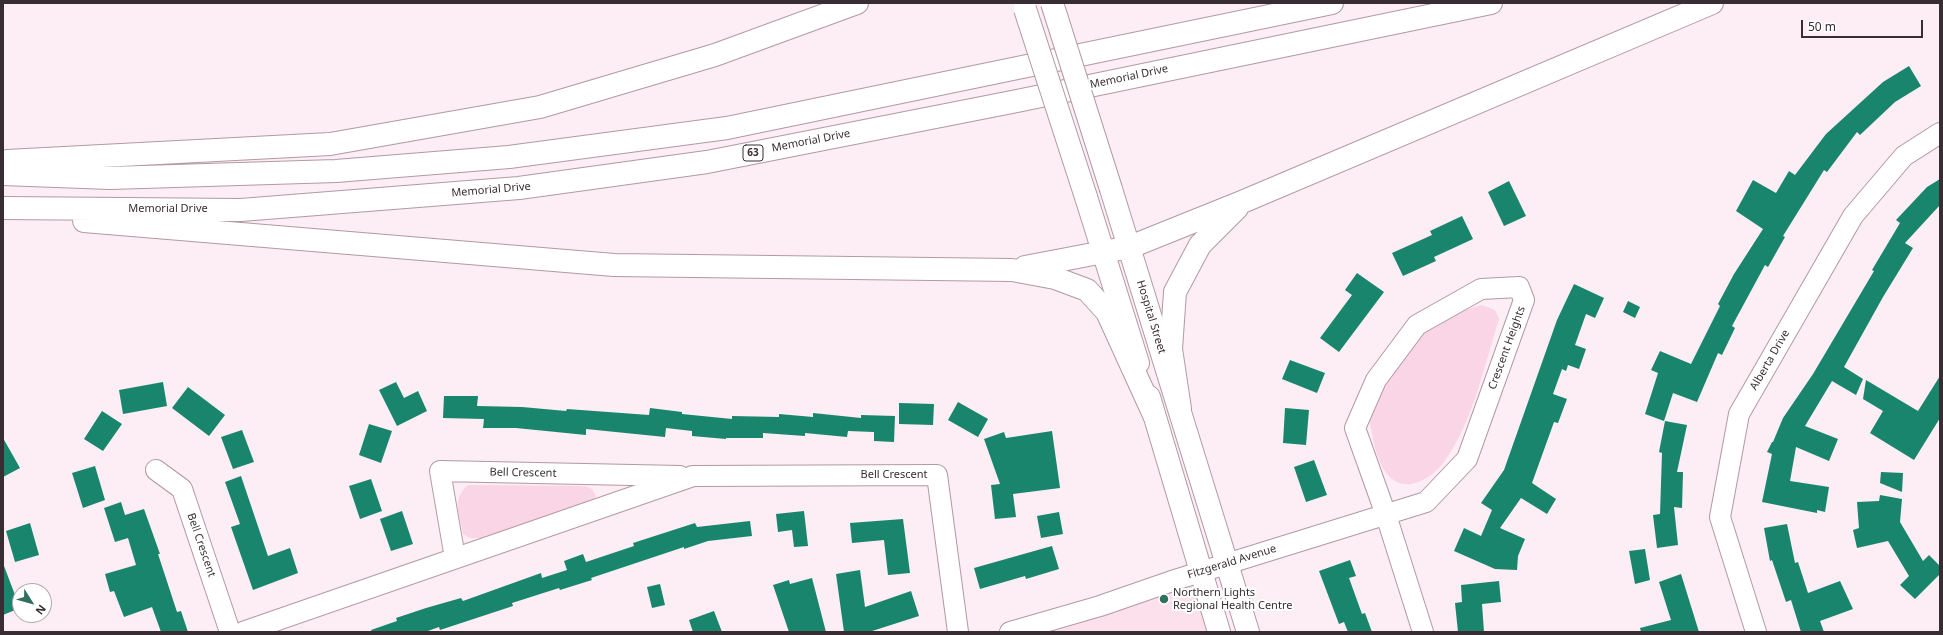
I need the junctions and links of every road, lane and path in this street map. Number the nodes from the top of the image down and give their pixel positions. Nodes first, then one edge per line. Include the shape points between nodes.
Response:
1 (858, 3) edge
2 (1052, 3) edge
3 (1332, 3) edge
4 (1491, 3) edge
5 (1712, 3) edge
6 (1024, 6) edge
7 (1940, 133) edge
8 (3, 161) edge
9 (3, 174) edge
10 (1242, 202) junction
11 (3, 208) edge
12 (3, 215) edge
13 (1130, 247) junction
14 (1104, 252) junction
15 (1012, 270) junction
16 (1180, 409) junction
17 (1154, 415) junction
18 (156, 470) dead end
19 (694, 476) junction
20 (1386, 515) junction
21 (455, 558) junction
22 (1226, 565) junction
23 (1200, 572) junction
24 (230, 632) edge
25 (243, 632) edge
26 (958, 632) edge
27 (1010, 632) edge
28 (1219, 632) edge
29 (1248, 632) edge
30 (1423, 632) edge
31 (1756, 632) edge

1 - 8 main road via 715,55 540,107 330,144
2 - 13 main road, Hospital Street, bridge
3 - 9 main road via 727,128 509,157 336,171 110,178
4 - 11 main road, Memorial Drive / 63 via 707,162 550,184 241,210
5 - 10 main road
6 - 14 main road, bridge
7 - 31 street, Alberta Drive via 1904,156 1853,216 1739,414 1720,517
10 - 13 main road
10 - 16 main road via 1200,245 1176,292 1171,349
12 - 15 main road via 614,265
13 - 14 main road
13 - 16 main road, Hospital Street
14 - 15 main road
14 - 17 main road
15 - 17 main road via 1054,278 1087,290 1107,312
16 - 22 main road, Hospital Street
17 - 23 main road
18 - 24 street, Bell Crescent via 182,489
19 - 21 street, Bell Crescent
19 - 21 street, Bell Crescent via 440,471
19 - 26 street, Bell Crescent via 937,475
20 - 20 street, Crescent Heights via 1426,502 1467,459 1524,300 1519,287 1480,289 1417,325 1376,380 1356,428
20 - 22 street, Fitzgerald Avenue
20 - 30 street, Crescent Heights
21 - 25 street, Bell Crescent
22 - 23 street, Fitzgerald Avenue
22 - 29 main road, Hospital Street
23 - 27 street, Fitzgerald Avenue via 1100,606
23 - 28 main road

